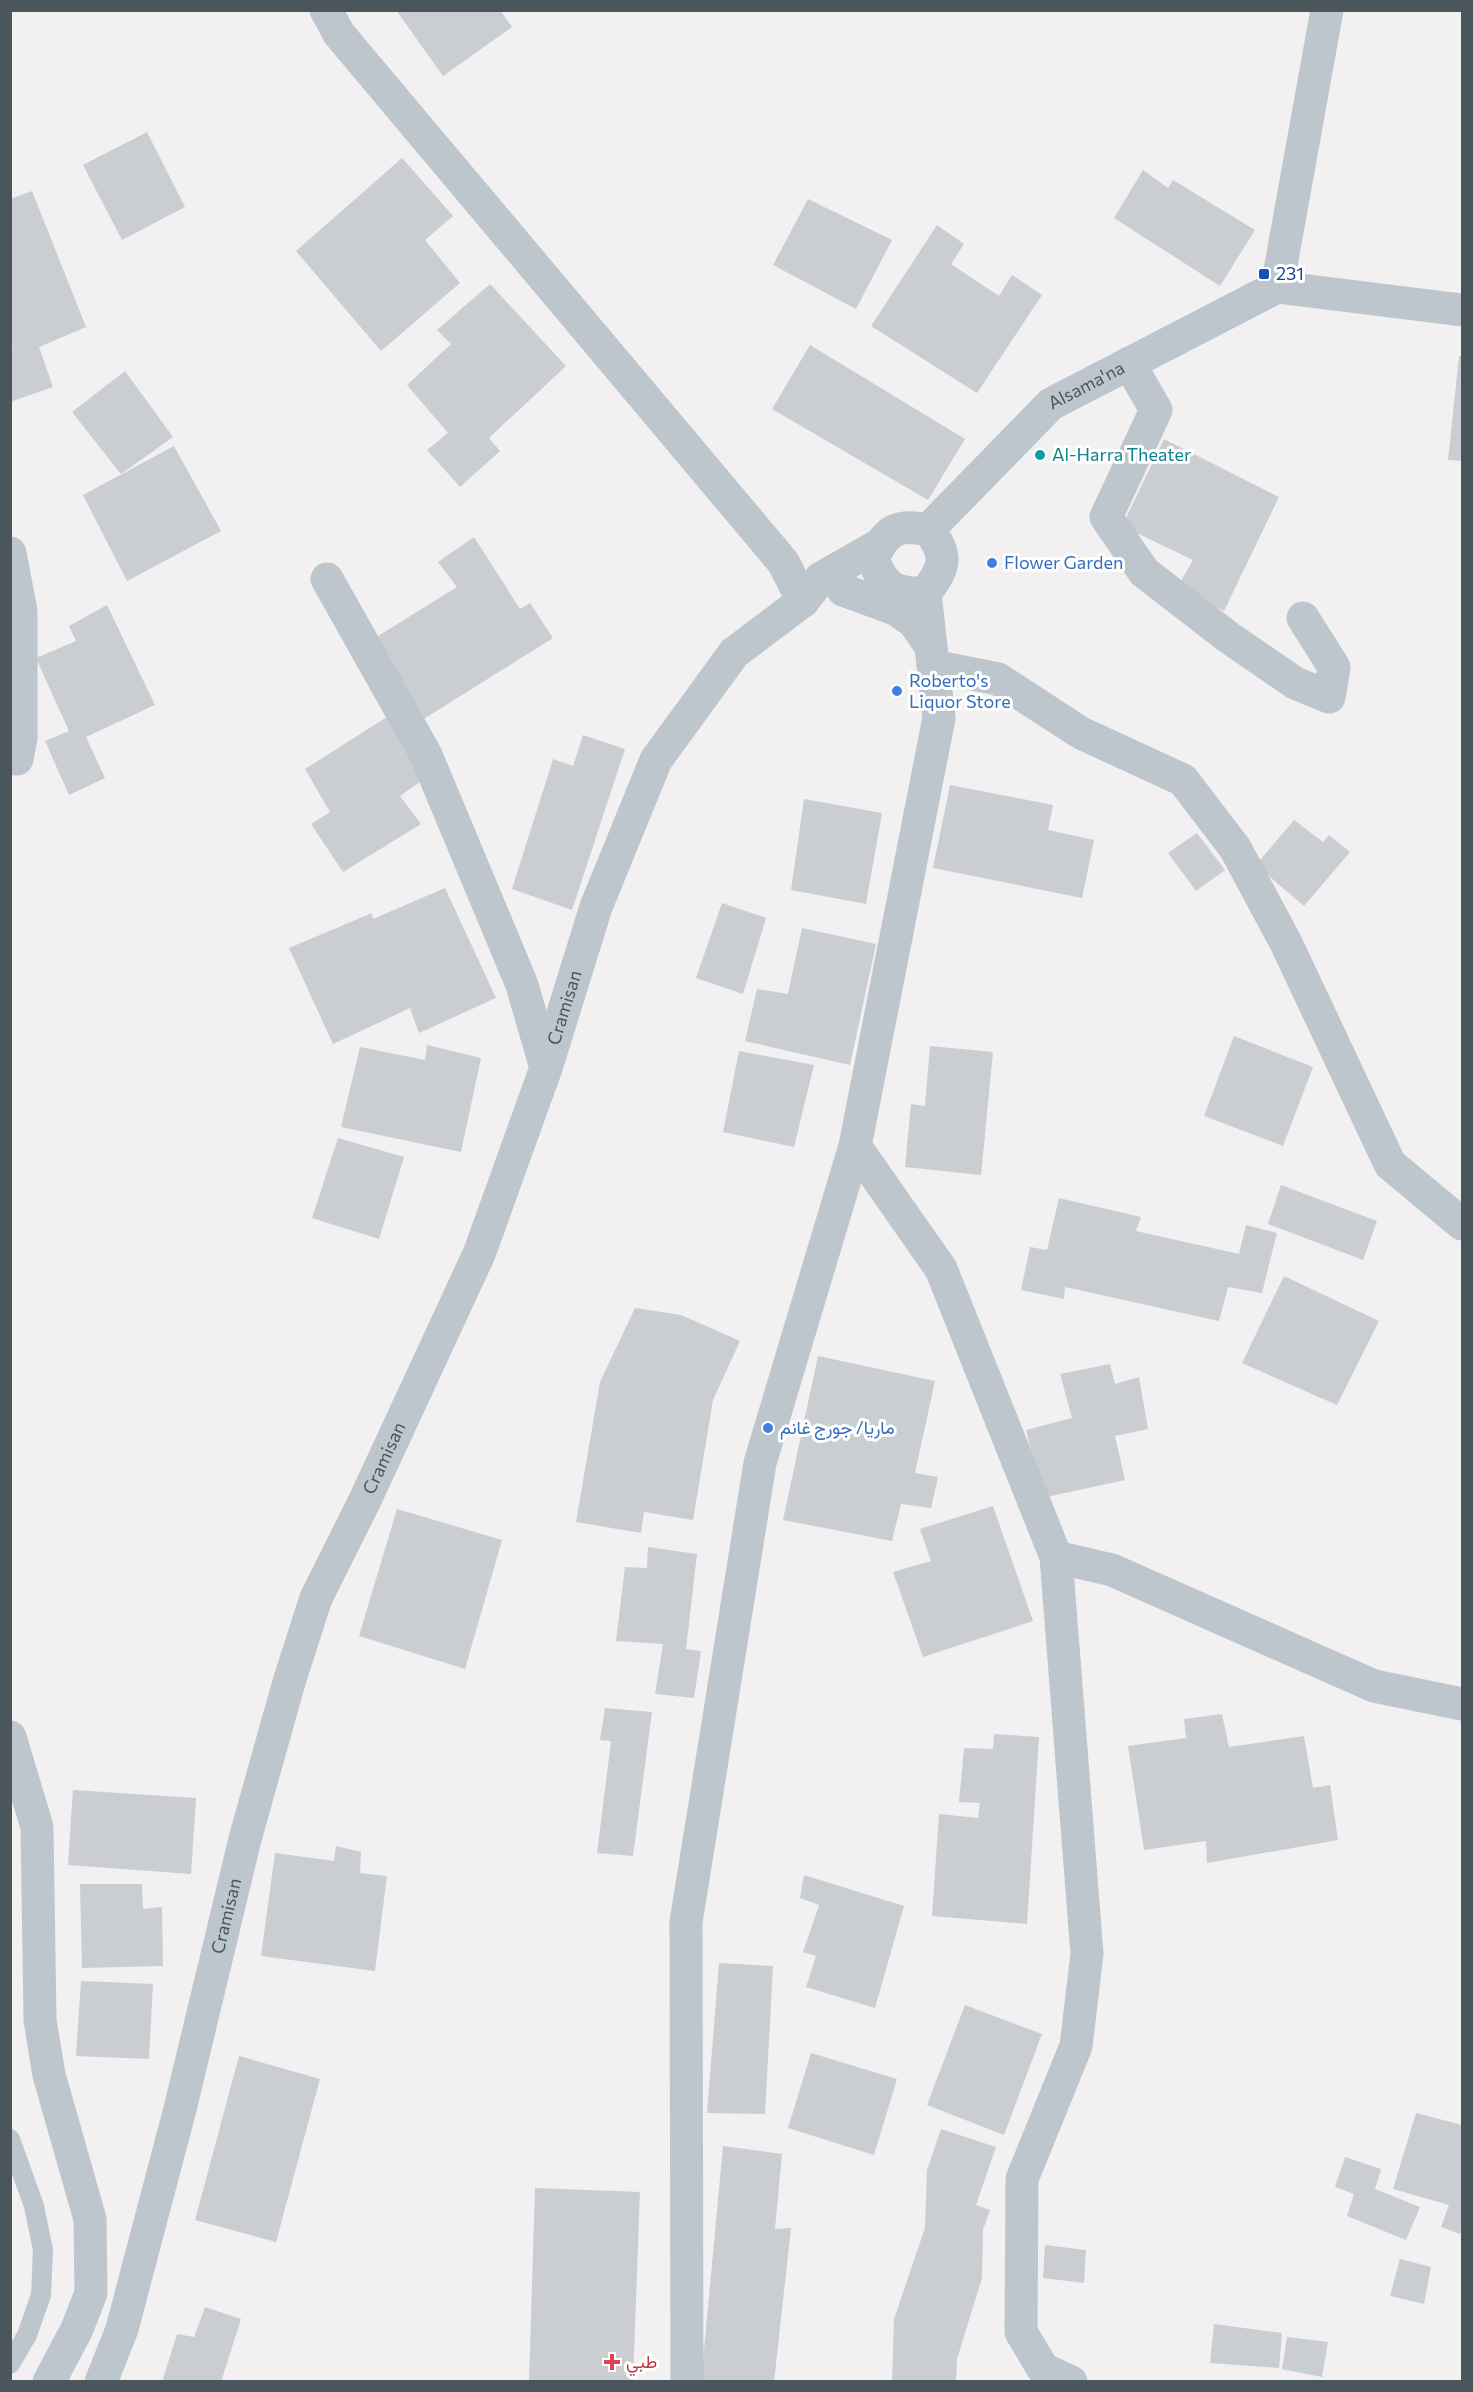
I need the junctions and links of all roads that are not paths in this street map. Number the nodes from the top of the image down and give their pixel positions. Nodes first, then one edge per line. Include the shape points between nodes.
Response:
1 (326, 10) edge
2 (1327, 10) edge
3 (1277, 287) junction
4 (1462, 310) edge
5 (1130, 363) junction
6 (928, 530) junction
7 (879, 545) junction
8 (10, 553) edge
9 (327, 579) dead end
10 (843, 590) junction
11 (910, 592) junction
12 (803, 601) junction
13 (1303, 618) dead end
14 (932, 656) junction
15 (10, 750) edge
16 (546, 1068) junction
17 (855, 1146) junction
18 (1462, 1224) edge
19 (1056, 1557) junction
20 (1462, 1704) edge
21 (10, 1737) edge
22 (10, 2139) edge
23 (10, 2364) edge
24 (49, 2382) edge
25 (101, 2382) edge
26 (687, 2382) edge
27 (1071, 2382) edge

1 - 12 street via 339,34 783,562
2 - 3 street
3 - 4 street
3 - 5 street, Alsama'na
5 - 6 street, Alsama'na via 1051,404
5 - 13 street via 1156,410 1106,517 1144,572 1295,683 1329,697 1334,667
6 - 7 street via 898,528
6 - 11 street via 941,548 943,561 938,576
7 - 11 street via 873,558 885,582
7 - 12 street via 821,578
8 - 15 street via 21,611 21,738 17,759
9 - 16 street via 426,755 522,985
10 - 11 street
10 - 12 street
10 - 14 street via 895,609 914,622
11 - 14 street
12 - 16 street, Cramisan via 735,653 656,760 596,907
14 - 17 street via 939,718
14 - 18 street via 999,679 1082,733 1183,780 1235,848 1286,943 1390,1164
16 - 25 street, Cramisan via 479,1254 366,1500 316,1598 245,1839 122,2329
17 - 19 street via 941,1269
17 - 26 street via 760,1463 686,1922
19 - 20 street via 1112,1570 1374,1686
19 - 27 street via 1087,1954 1076,2046 1022,2179 1021,2332 1042,2369
21 - 24 street via 37,1827 42,2031 49,2075 90,2219 91,2293
22 - 23 lane via 34,2206 43,2250 41,2295 27,2335

